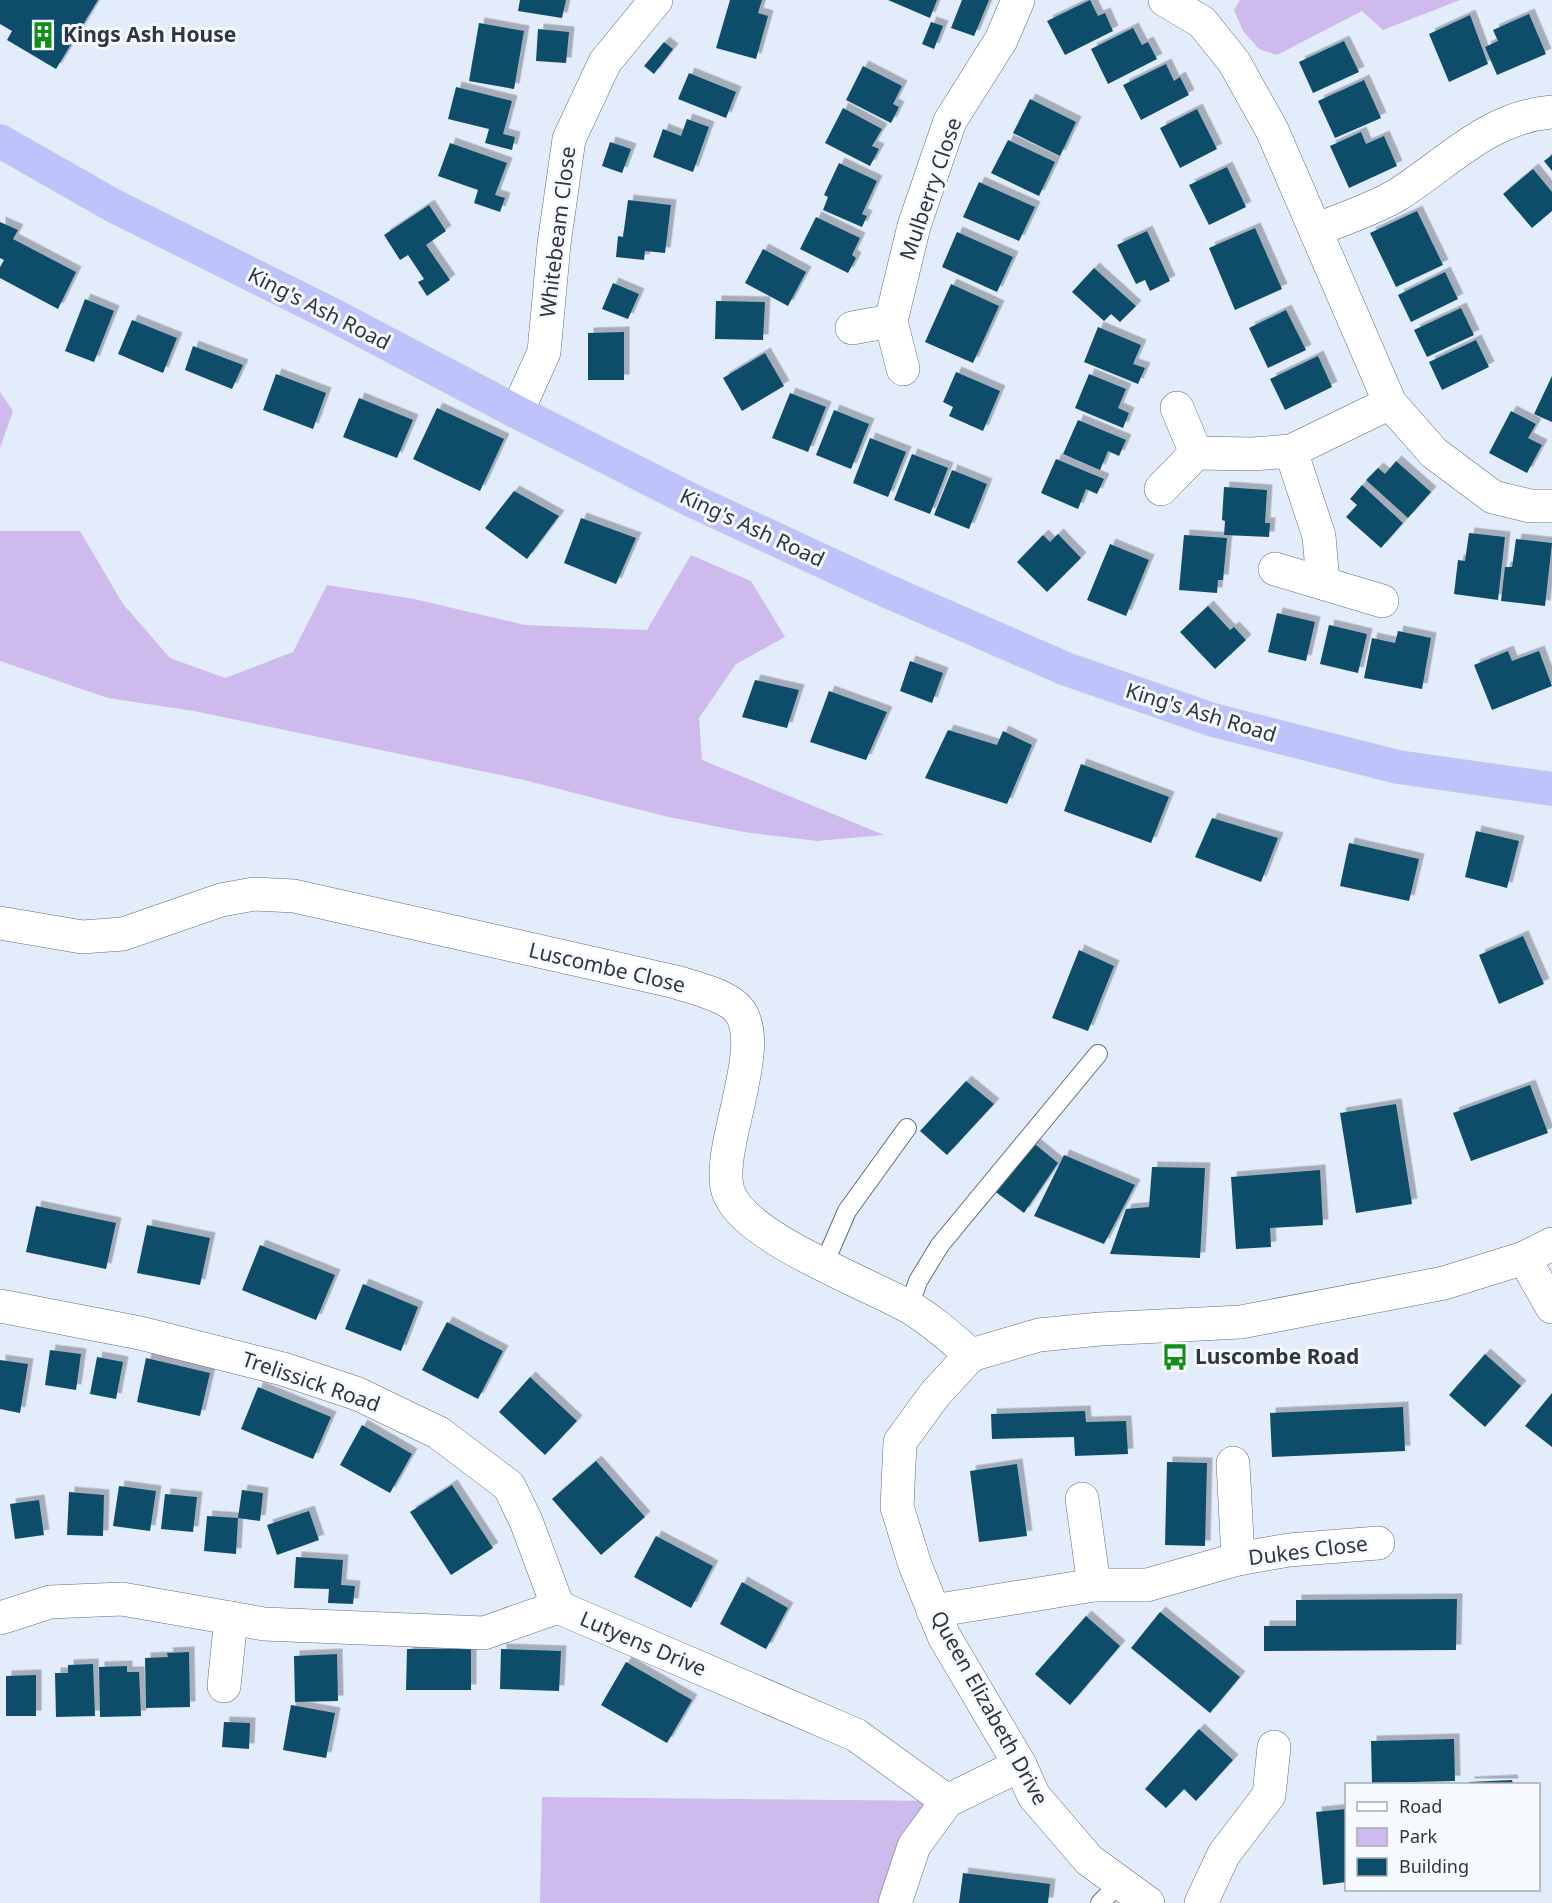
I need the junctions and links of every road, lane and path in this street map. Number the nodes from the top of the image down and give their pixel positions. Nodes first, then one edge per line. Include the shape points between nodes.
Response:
1 (656, 0) edge
2 (1018, 0) edge
3 (1166, 0) edge
4 (1209, 11) edge
5 (1552, 112) edge
6 (0, 141) edge
7 (1316, 230) junction
8 (891, 321) junction
9 (852, 328) dead end
10 (903, 369) dead end
11 (1390, 403) junction
12 (1177, 408) dead end
13 (517, 412) junction
14 (1291, 451) junction
15 (1196, 453) junction
16 (1161, 489) dead end
17 (1552, 506) edge
18 (1275, 568) dead end
19 (1323, 583) junction
20 (1382, 601) dead end
21 (1552, 789) edge
22 (0, 923) edge
23 (1098, 1054) dead end
24 (907, 1128) dead end
25 (1538, 1251) edge
26 (824, 1264) junction
27 (0, 1306) edge
28 (909, 1307) junction
29 (1552, 1307) edge
30 (971, 1355) junction
31 (1233, 1463) dead end
32 (1082, 1499) dead end
33 (1378, 1543) dead end
34 (1238, 1559) junction
35 (1094, 1585) junction
36 (558, 1607) junction
37 (933, 1611) junction
38 (0, 1617) edge
39 (231, 1618) junction
40 (224, 1686) dead end
41 (1274, 1747) dead end
42 (1020, 1765) junction
43 (947, 1801) junction
44 (1110, 1893) edge
45 (895, 1903) edge
46 (1148, 1903) edge
47 (1201, 1903) edge

1 - 13 street, Whitebeam Close via 605,62 569,139 544,352
2 - 8 street, Mulberry Close via 1001,40 950,121 915,226
3 - 4 street
4 - 7 street via 1272,130
5 - 7 street via 1502,123 1395,196
6 - 13 highway, King's Ash Road via 114,206
7 - 11 street
8 - 9 street
8 - 10 street, Mulberry Close
11 - 14 street
11 - 17 street via 1434,453 1493,497 1530,506
12 - 15 street
13 - 21 highway, King's Ash Road via 722,514 1066,669 1213,720 1398,767
14 - 15 street
14 - 19 street via 1320,536
15 - 16 street
18 - 19 street
19 - 20 street
22 - 26 street, Luscombe Close via 82,937 123,934 221,900 254,894 294,896 710,993 734,1004 747,1023 748,1049 725,1167 728,1192 742,1214 773,1238
23 - 28 lane via 940,1245 918,1281
24 - 26 lane via 847,1211
25 - 29 street
25 - 30 street via 1444,1283 1241,1322 1039,1335
26 - 28 street, Luscombe Close
27 - 36 street, Trelissick Road via 140,1333 283,1369 358,1394 439,1433 509,1486
28 - 30 street, Luscombe Close
30 - 37 street, Queen Elizabeth Drive via 934,1394 900,1442 897,1507
31 - 34 street, Dukes Close
32 - 35 street
33 - 34 street, Dukes Close via 1289,1550
34 - 35 street, Dukes Close via 1147,1585
35 - 37 street, Dukes Close
36 - 39 street, Lutyens Drive via 484,1633 264,1623
36 - 43 street, Lutyens Drive via 856,1735
37 - 42 street, Queen Elizabeth Drive
38 - 39 street, Lutyens Drive via 50,1602 122,1599
39 - 40 street
41 - 47 street via 1269,1795 1224,1854
42 - 43 street
42 - 44 street, Queen Elizabeth Drive via 1034,1796 1089,1860
43 - 45 street via 914,1846
44 - 46 street, Queen Elizabeth Drive

